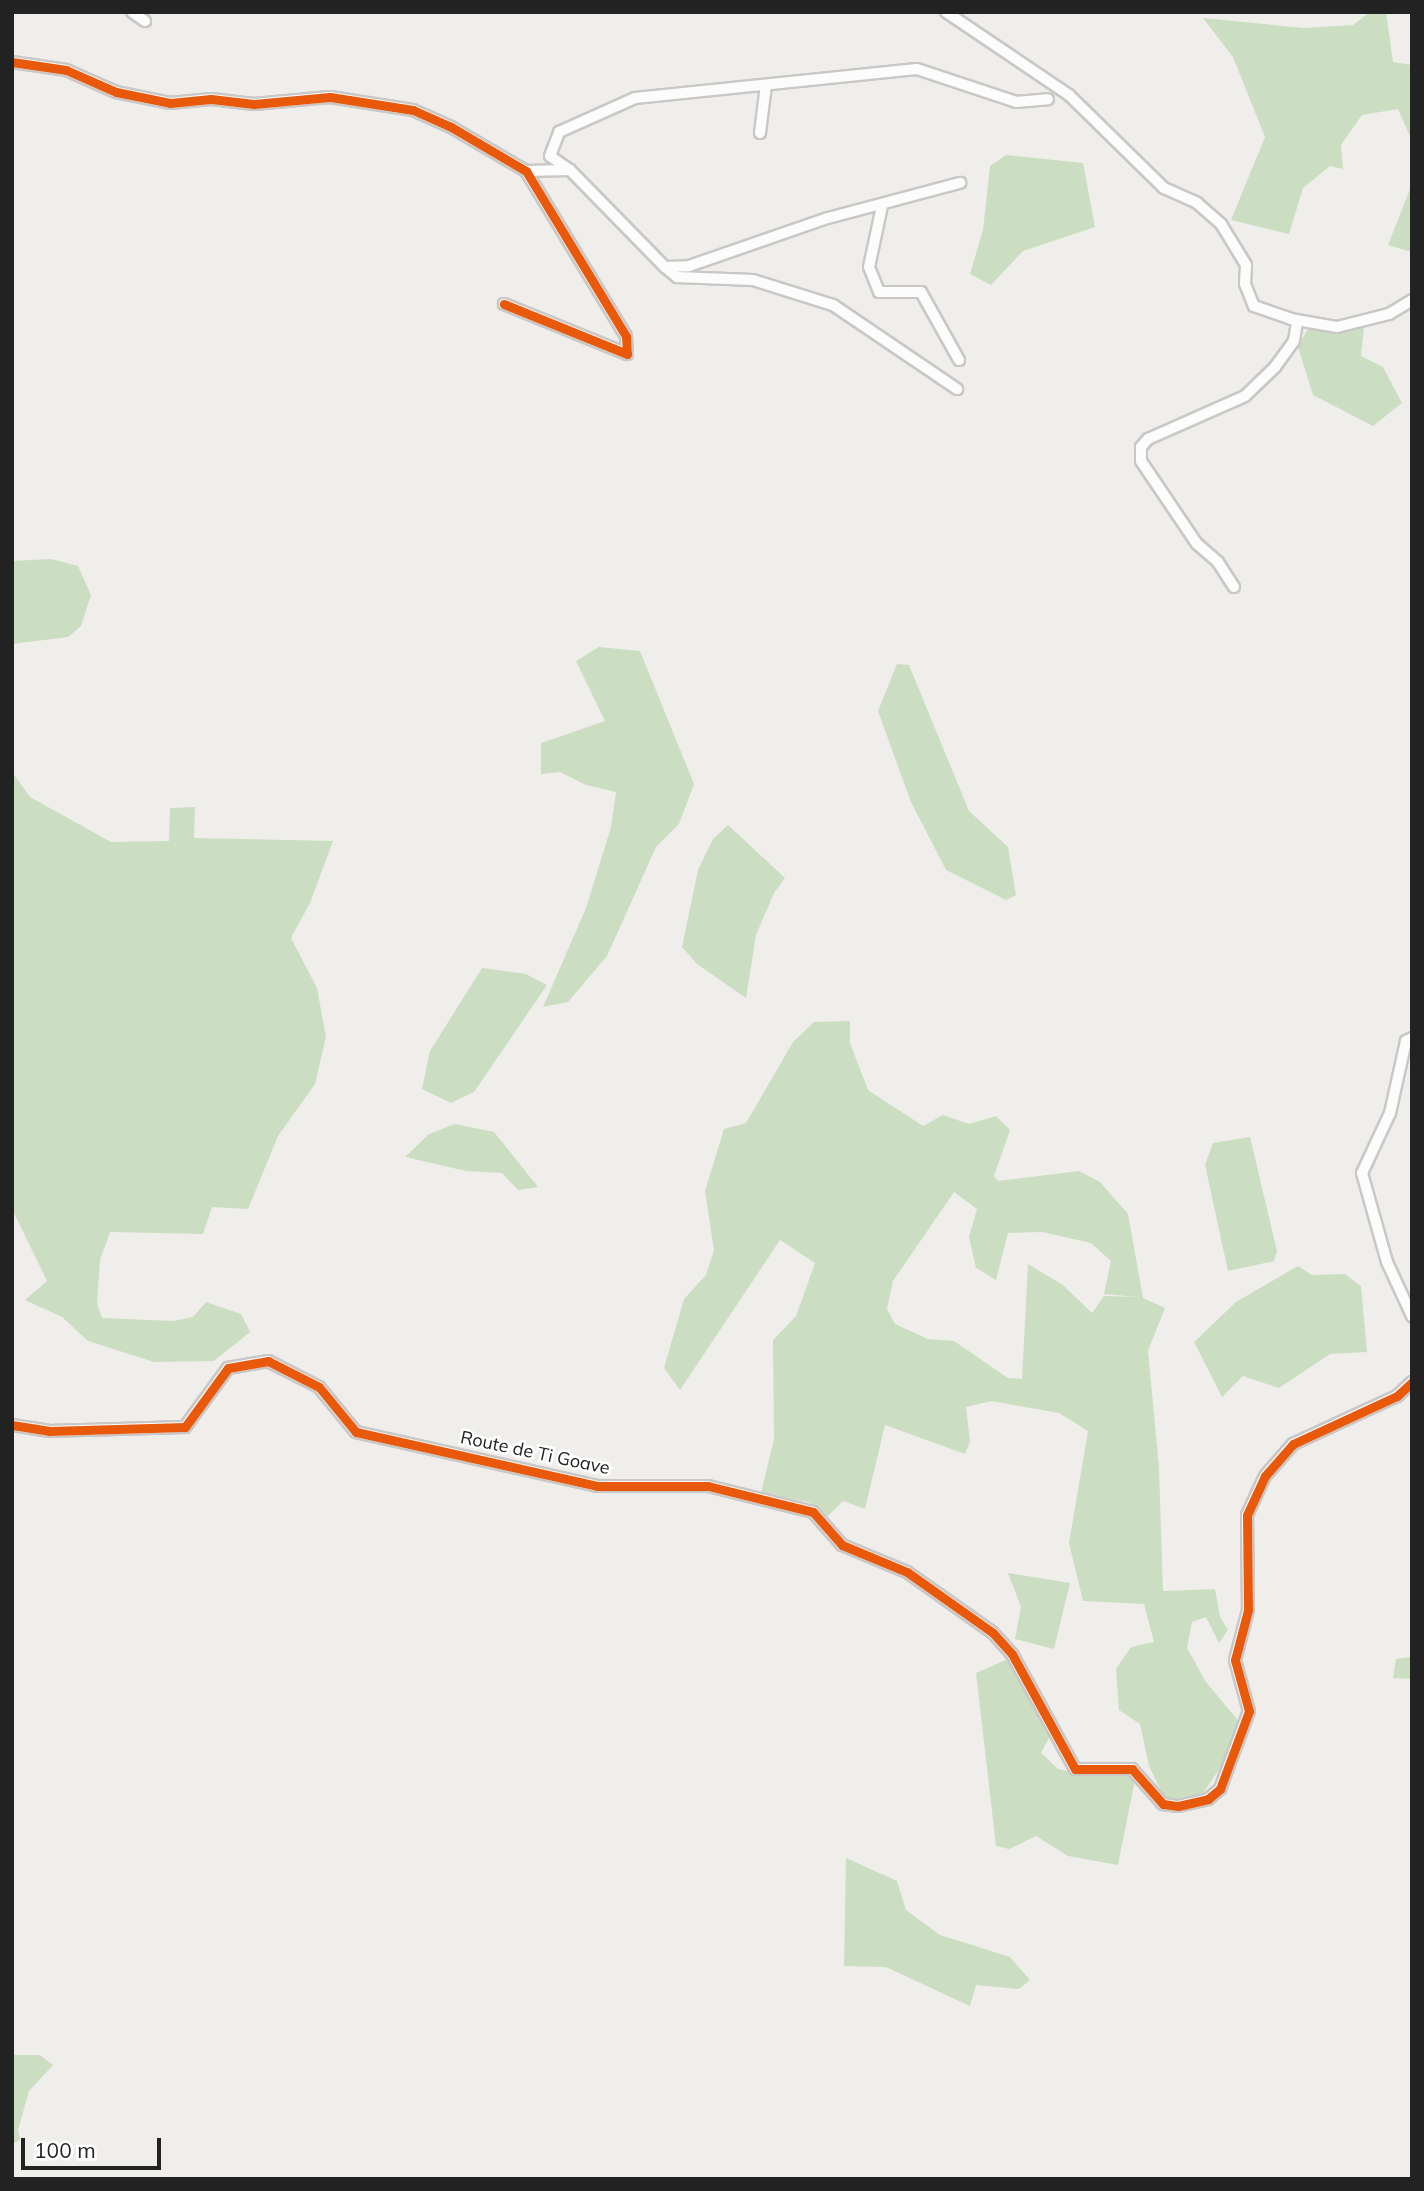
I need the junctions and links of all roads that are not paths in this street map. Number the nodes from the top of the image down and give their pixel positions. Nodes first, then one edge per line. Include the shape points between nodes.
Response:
1 (132, 12) edge
2 (946, 12) edge
3 (145, 21) dead end
4 (12, 62) edge
5 (766, 85) junction
6 (1048, 99) dead end
7 (761, 132) dead end
8 (570, 170) junction
9 (526, 171) junction
10 (960, 183) dead end
11 (882, 206) junction
12 (665, 267) junction
13 (1412, 300) edge
14 (504, 304) dead end
15 (1297, 321) junction
16 (959, 360) dead end
17 (957, 389) dead end
18 (1234, 587) dead end
19 (1412, 1038) edge
20 (1412, 1316) edge
21 (1412, 1382) edge
22 (12, 1425) edge

1 - 3 street
2 - 15 street via 1069,95 1164,188 1197,203 1221,224 1246,265 1248,299 1254,306
4 - 9 street via 66,70 116,92 170,103 211,99 254,104 330,97 413,110
5 - 6 street via 917,69 1016,102
5 - 7 street
5 - 8 street via 635,98 559,132 550,156
8 - 9 street
8 - 12 street
9 - 14 street via 626,336 627,354
10 - 11 street
11 - 12 street via 828,218 689,266
11 - 16 street via 869,267 879,292 921,292
12 - 17 street via 677,277 753,280 833,306
13 - 15 street via 1357,325
15 - 18 street via 1294,341 1245,396 1148,439 1142,447 1141,461 1197,544 1218,562
19 - 20 street via 1406,1041 1390,1113 1362,1173 1387,1262
21 - 22 street, Route de Ti Goave via 1397,1396 1293,1444 1265,1476 1247,1515 1248,1610 1235,1660 1250,1711 1220,1789 1201,1801 1178,1806 1163,1804 1132,1769 1075,1769 1012,1654 993,1633 907,1572 842,1545 813,1512 709,1486 597,1486 356,1432 319,1387 268,1361 228,1367 185,1427 49,1431

